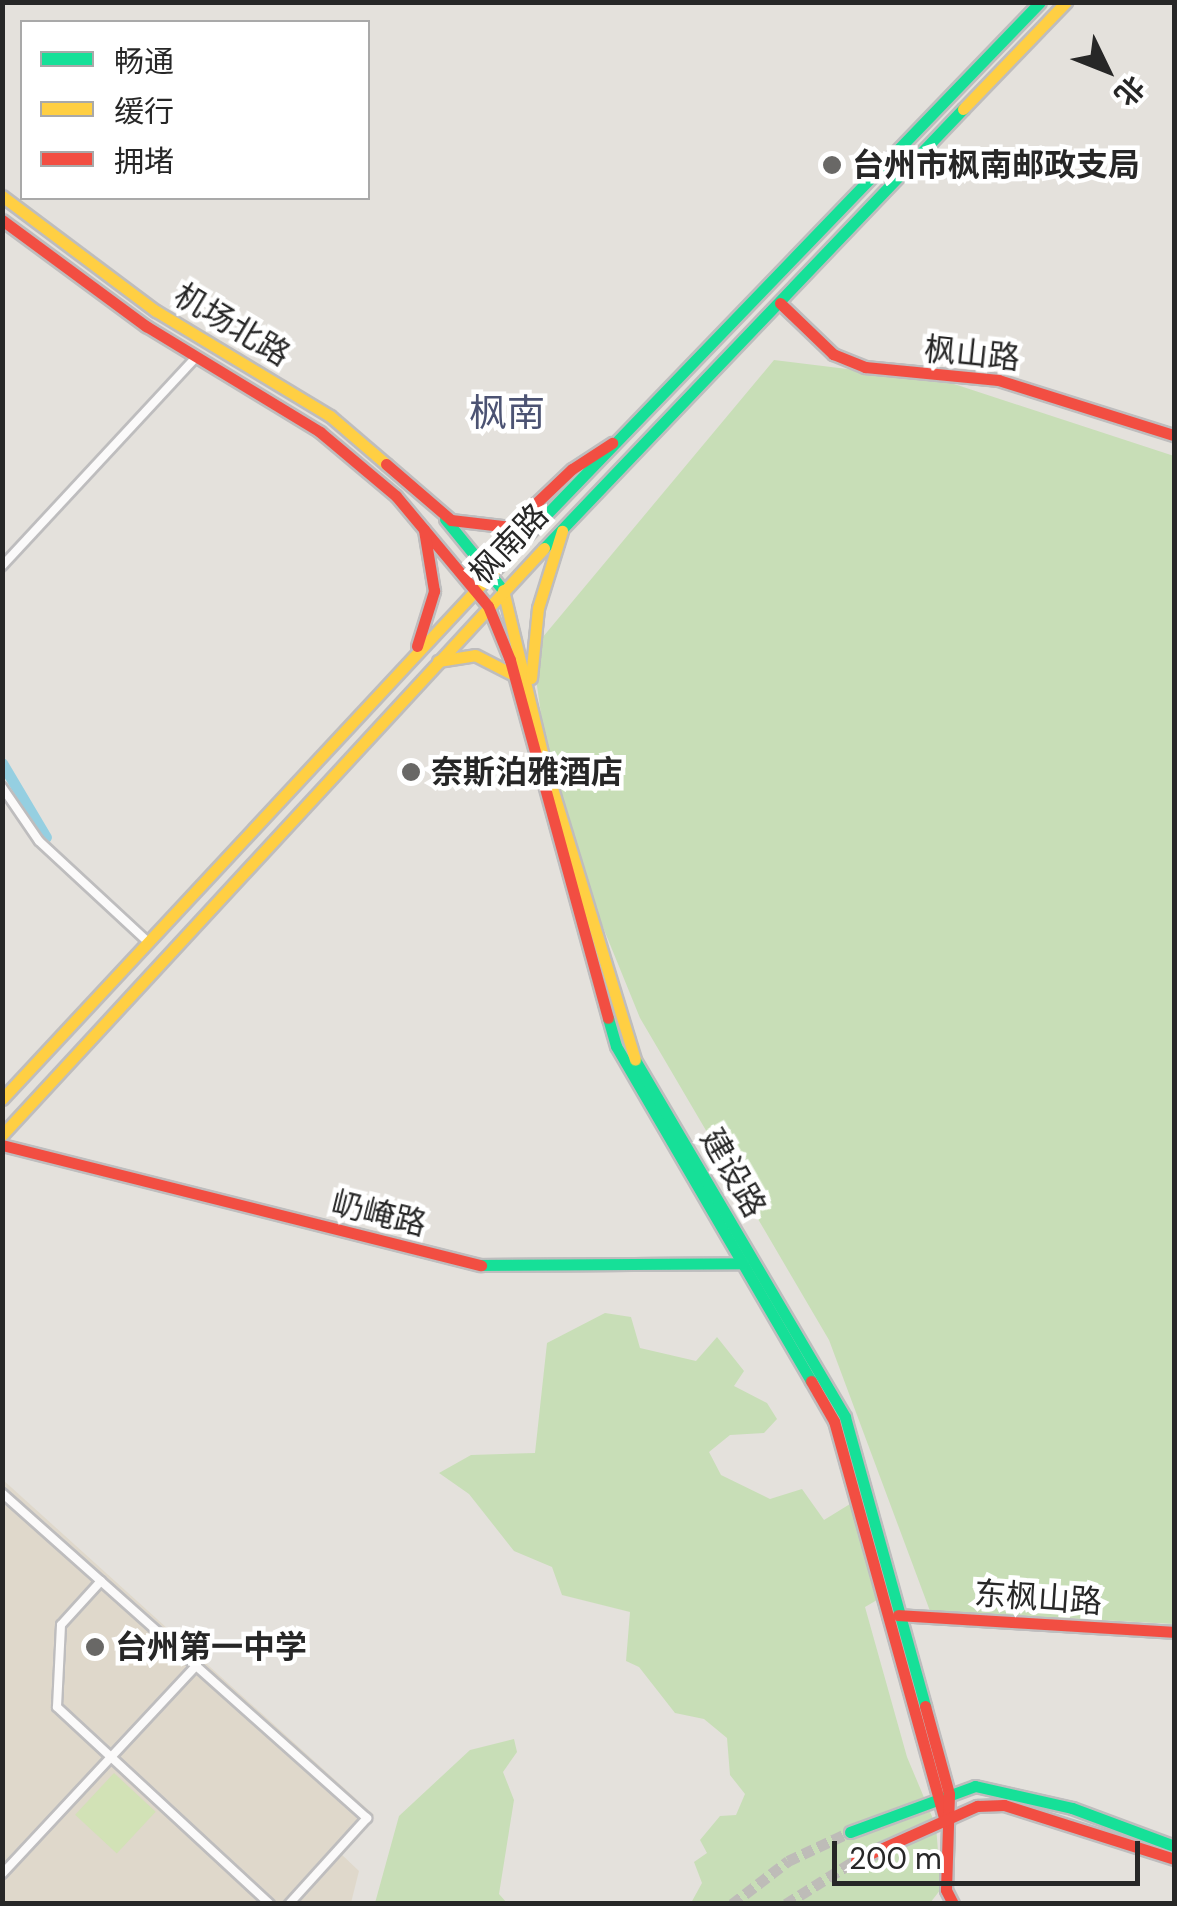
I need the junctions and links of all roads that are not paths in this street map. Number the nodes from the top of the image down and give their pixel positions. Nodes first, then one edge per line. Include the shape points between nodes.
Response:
1 (1040, 2) edge
2 (1066, 2) edge
3 (2, 196) edge
4 (2, 220) edge
5 (780, 303) junction
6 (196, 357) junction
7 (1174, 435) edge
8 (624, 436) junction
9 (430, 503) junction
10 (422, 523) junction
11 (563, 527) junction
12 (2, 566) edge
13 (492, 570) junction
14 (477, 587) junction
15 (504, 590) junction
16 (488, 606) junction
17 (412, 657) junction
18 (435, 664) junction
19 (514, 676) junction
20 (530, 687) junction
21 (2, 787) edge
22 (148, 942) junction
23 (2, 1099) edge
24 (2, 1135) edge
25 (2, 1145) edge
26 (746, 1263) junction
27 (2, 1493) edge
28 (102, 1581) junction
29 (898, 1615) junction
30 (1174, 1632) edge
31 (196, 1666) junction
32 (112, 1758) junction
33 (943, 1796) junction
34 (946, 1821) junction
35 (850, 1832) tunnel mouth
36 (1174, 1846) edge
37 (1174, 1859) edge
38 (856, 1860) tunnel mouth
39 (2, 1874) edge
40 (270, 1904) edge
41 (289, 1904) edge
42 (954, 1904) edge

1 - 8 main road, 枫南路
2 - 5 main road, 枫南路
3 - 9 main road, 机场北路 via 156,311 330,416
4 - 6 main road, 机场北路
5 - 7 main road, 枫山路 via 833,354 865,367 998,380
5 - 11 main road, 枫南路
6 - 10 main road, 机场北路 via 320,432
6 - 12 street
8 - 9 main road via 572,469 511,527 463,524
8 - 13 main road, 枫南路
9 - 13 main road, 建设路
10 - 14 main road, 机场北路
10 - 17 main road via 434,591
11 - 15 main road, 枫南路
11 - 20 main road via 538,608
13 - 14 main road, 枫南路
13 - 15 main road, 建设路
14 - 16 main road, 建设路
14 - 17 main road, 枫南路
15 - 16 main road, 枫南路
15 - 20 main road, 建设路
16 - 18 main road, 枫南路
16 - 19 main road, 建设路
17 - 22 main road, 枫南路
18 - 19 main road via 476,655
18 - 24 main road, 枫南路
19 - 26 main road, 建设路 via 616,1046
20 - 26 main road, 建设路 via 545,766 625,1043
21 - 22 street via 39,840
22 - 23 main road, 枫南路
25 - 26 main road, 屷崦路 via 470,1265
26 - 29 main road, 建设路 via 845,1417
26 - 33 main road, 建设路 via 834,1422
27 - 28 street
28 - 31 street
28 - 32 street via 61,1625 57,1707
29 - 30 main road, 东枫山路
29 - 33 main road, 建设路
31 - 32 street
31 - 41 street via 368,1818
32 - 39 street
32 - 40 street
33 - 34 main road, 建设路
33 - 35 main road
33 - 36 main road via 1006,1788
34 - 37 main road via 977,1806 1004,1805
34 - 38 main road
34 - 42 main road, 建设路 via 946,1890

